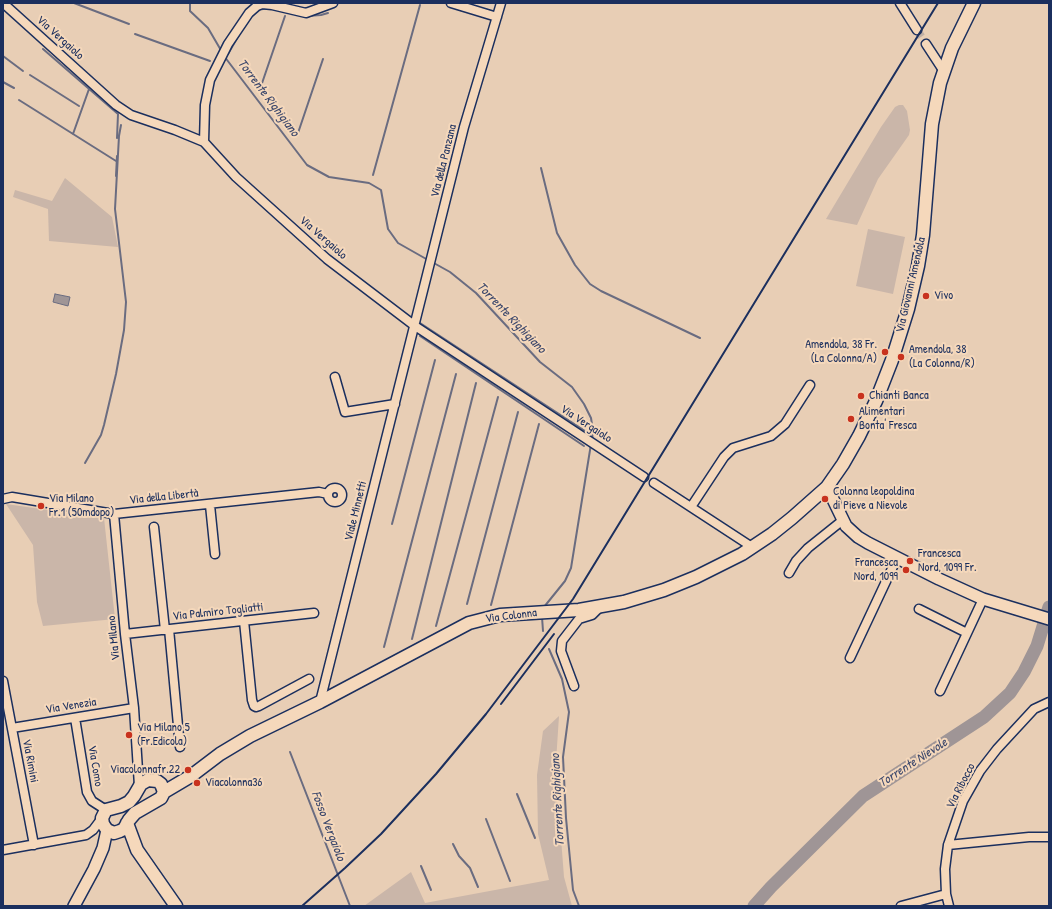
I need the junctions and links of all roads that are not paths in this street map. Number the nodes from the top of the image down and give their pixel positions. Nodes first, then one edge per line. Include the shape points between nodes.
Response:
1 (3, 3) edge
2 (333, 3) edge
3 (451, 3) edge
4 (501, 3) edge
5 (900, 3) edge
6 (974, 3) edge
7 (497, 17) junction
8 (917, 30) tunnel mouth
9 (926, 44) tunnel mouth
10 (943, 70) junction
11 (204, 142) junction
12 (415, 326) junction
13 (335, 376) dead end
14 (810, 385) dead end
15 (395, 404) junction
16 (644, 477) dead end
17 (654, 483) dead end
18 (827, 487) junction
19 (328, 494) dead end
20 (3, 499) edge
21 (210, 505) junction
22 (691, 507) junction
23 (114, 514) junction
24 (843, 520) junction
25 (154, 527) dead end
26 (752, 547) junction
27 (215, 554) dead end
28 (897, 558) junction
29 (789, 573) dead end
30 (983, 599) junction
31 (919, 609) dead end
32 (314, 613) dead end
33 (579, 615) junction
34 (1049, 619) edge
35 (244, 621) junction
36 (167, 629) junction
37 (967, 633) junction
38 (125, 634) junction
39 (850, 658) dead end
40 (309, 679) dead end
41 (3, 681) edge
42 (574, 686) dead end
43 (940, 691) dead end
44 (320, 702) junction
45 (1049, 702) edge
46 (134, 708) junction
47 (75, 718) junction
48 (12, 728) junction
49 (180, 746) dead end
50 (138, 760) junction
51 (158, 785) junction
52 (139, 786) junction
53 (104, 814) junction
54 (127, 823) junction
55 (112, 832) junction
56 (1049, 837) edge
57 (34, 845) junction
58 (948, 845) junction
59 (3, 850) edge
60 (137, 850) junction
61 (946, 894) junction
62 (74, 906) edge
63 (176, 906) edge
64 (901, 906) edge
65 (949, 906) edge

1 - 11 street, Via Vergaiolo via 116,105 131,115
2 - 11 street via 306,13 262,4 249,13 228,44 210,80 205,105
3 - 7 street
4 - 7 street, Via della Panzana
5 - 8 street
6 - 10 main road, Via Giovanni Amendola
7 - 12 street, Via della Panzana via 464,127
9 - 10 street
10 - 18 main road, Via Giovanni Amendola via 932,124 923,235 908,309 876,402 859,436
11 - 12 street, Via Vergaiolo via 236,177 327,259
12 - 15 street, Viale Minnetti
12 - 16 street, Via Vergaiolo
13 - 15 street via 345,412
14 - 22 street via 785,424 771,436 733,448 724,457
15 - 44 street, Viale Minnetti
17 - 22 street
18 - 24 main road
18 - 26 main road, Via Colonna via 792,518
19 - 21 street, Via della Libertà via 319,492
20 - 23 street, Via della Libertà via 12,497
21 - 23 street, Via della Libertà
21 - 27 street
22 - 26 street
23 - 38 street, Via Milano
24 - 28 main road via 858,537
24 - 29 street via 808,548
25 - 36 street
26 - 33 main road, Via Colonna via 696,577 664,590
28 - 30 main road
28 - 39 street
30 - 34 main road
30 - 37 street
31 - 37 street
32 - 35 street, Via Palmiro Togliatti
33 - 42 street via 562,641 561,648
33 - 44 main road, Via Colonna via 500,615 469,623
35 - 36 street, Via Palmiro Togliatti
35 - 40 street via 254,706 259,706
36 - 38 street, Via Palmiro Togliatti
36 - 49 street
37 - 43 street
38 - 46 street, Via Milano
41 - 48 street, Via Rimini
44 - 51 main road, Via Colonna via 250,736 200,769
45 - 58 street, Via Ribocco via 1034,710 997,749 980,772 963,801
46 - 47 street, Via Venezia
46 - 50 street, Via Milano
47 - 48 street, Via Venezia
47 - 53 street, Via Como via 87,792
48 - 57 street, Via Rimini
50 - 51 street
50 - 52 street, Via Milano
51 - 52 main road via 145,781
51 - 54 main road via 163,796 135,813
52 - 53 main road via 129,802
53 - 55 main road via 103,824
53 - 57 street via 93,830 86,835
54 - 55 main road via 124,828
54 - 60 main road
55 - 60 main road
55 - 62 main road via 107,852 94,869
56 - 58 street
57 - 59 street
58 - 61 street, Via Ribocco via 945,869
60 - 63 main road
61 - 64 street
61 - 65 street, Via Ribocco

